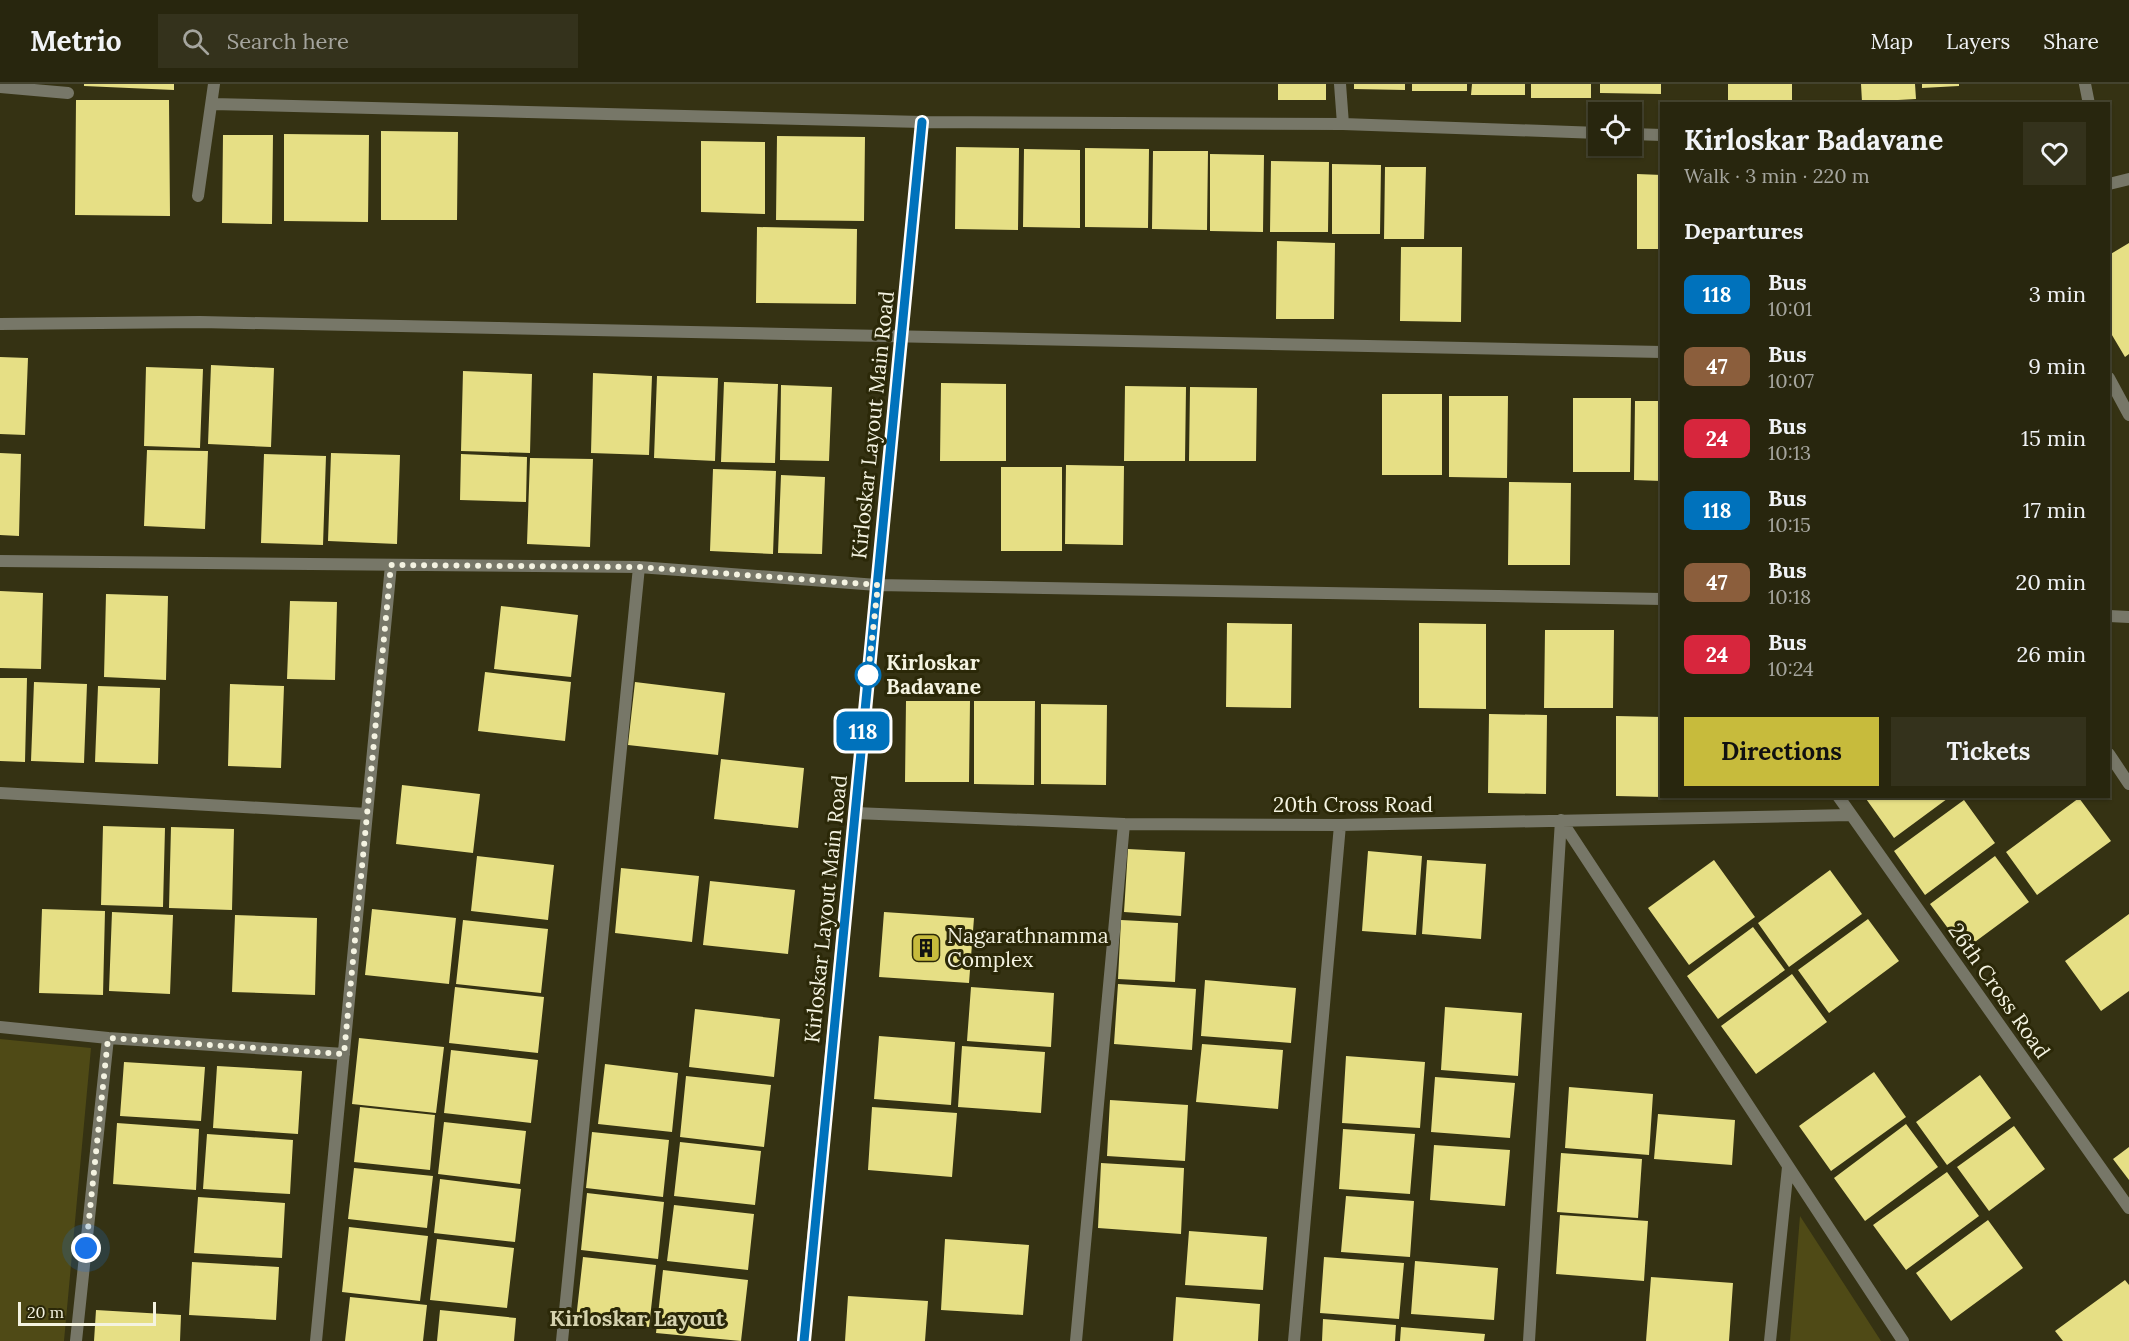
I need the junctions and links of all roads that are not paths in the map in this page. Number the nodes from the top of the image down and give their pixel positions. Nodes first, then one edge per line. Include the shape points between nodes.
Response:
1 (214, 84) edge
2 (1340, 84) edge
3 (2085, 84) edge
4 (0, 87) edge
5 (68, 93) dead end
6 (2089, 102) edge
7 (212, 104) junction
8 (922, 122) junction
9 (1343, 124) junction
10 (1588, 133) edge
11 (1642, 134) edge
12 (1660, 135) edge
13 (2129, 179) edge
14 (2110, 184) edge
15 (198, 196) dead end
16 (0, 324) edge
17 (902, 337) junction
18 (1660, 352) edge
19 (2110, 380) edge
20 (2129, 414) edge
21 (0, 561) edge
22 (391, 565) junction
23 (639, 567) junction
24 (878, 585) junction
25 (1660, 599) edge
26 (2110, 616) edge
27 (2129, 617) edge
28 (2110, 756) edge
29 (2129, 784) edge
30 (0, 793) edge
31 (1839, 798) edge
32 (855, 813) junction
33 (367, 814) junction
34 (1851, 815) junction
35 (1561, 820) junction
36 (1124, 824) junction
37 (1340, 825) junction
38 (0, 1027) edge
39 (108, 1038) junction
40 (344, 1054) junction
41 (1788, 1167) junction
42 (2129, 1208) edge
43 (76, 1341) edge
44 (316, 1341) edge
45 (562, 1341) edge
46 (804, 1341) edge
47 (1076, 1341) edge
48 (1294, 1341) edge
49 (1529, 1341) edge
50 (1770, 1341) edge
51 (1903, 1341) edge

1 - 7 street
2 - 9 street
3 - 6 street
4 - 5 street
7 - 8 street
7 - 15 street
8 - 9 street
8 - 17 street, Kirloskar Layout Main Road
9 - 10 street
11 - 12 street
13 - 14 street
16 - 17 street via 212,322
17 - 18 street
17 - 24 street, Kirloskar Layout Main Road
19 - 20 street
21 - 22 street
22 - 23 street
22 - 33 street
23 - 24 street
23 - 45 street
24 - 25 street
24 - 32 street, Kirloskar Layout Main Road
26 - 27 street
28 - 29 street
30 - 33 street
31 - 34 street, 26th Cross Road
32 - 36 street, 20th Cross Road
32 - 46 street, Kirloskar Layout Main Road
33 - 40 street
34 - 35 street, 20th Cross Road
34 - 42 street, 26th Cross Road
35 - 37 street, 20th Cross Road
35 - 41 street
35 - 49 street
36 - 37 street, 20th Cross Road
36 - 47 street
37 - 48 street
38 - 39 street
39 - 40 street
39 - 43 street
40 - 44 street
41 - 50 street
41 - 51 street

